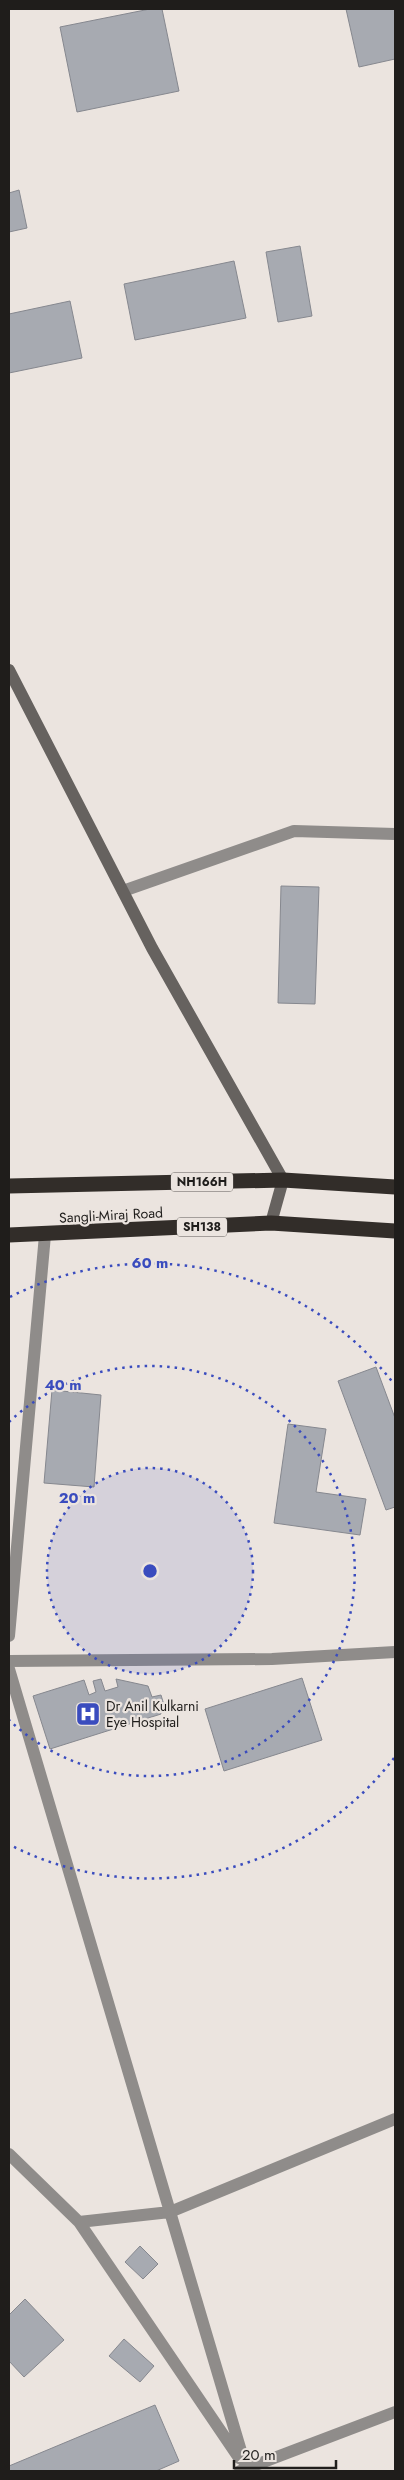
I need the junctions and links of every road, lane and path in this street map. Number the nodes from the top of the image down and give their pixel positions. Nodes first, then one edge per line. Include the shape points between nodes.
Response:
1 (9, 670) edge
2 (395, 834) edge
3 (123, 891) junction
4 (283, 1180) junction
5 (9, 1186) edge
6 (395, 1187) edge
7 (272, 1223) junction
8 (395, 1231) edge
9 (9, 1235) edge
10 (46, 1235) junction
11 (9, 1636) edge
12 (395, 1652) edge
13 (9, 1661) edge
14 (9, 1669) edge
15 (395, 2119) edge
16 (9, 2154) edge
17 (170, 2212) junction
18 (79, 2222) junction
19 (395, 2412) edge
20 (243, 2470) edge

1 - 3 main road
2 - 3 street via 294,831
3 - 4 main road
4 - 5 highway, NH166H
4 - 6 highway, NH166H
4 - 7 main road
7 - 8 highway, Sangli-Miraj Road / SH138
7 - 10 highway, Sangli-Miraj Road / SH138
9 - 10 highway, Sangli-Miraj Road / SH138
10 - 11 street
12 - 13 street via 272,1659
14 - 17 street
15 - 17 street
16 - 18 street
17 - 18 street
17 - 20 street
18 - 20 street
19 - 20 street

